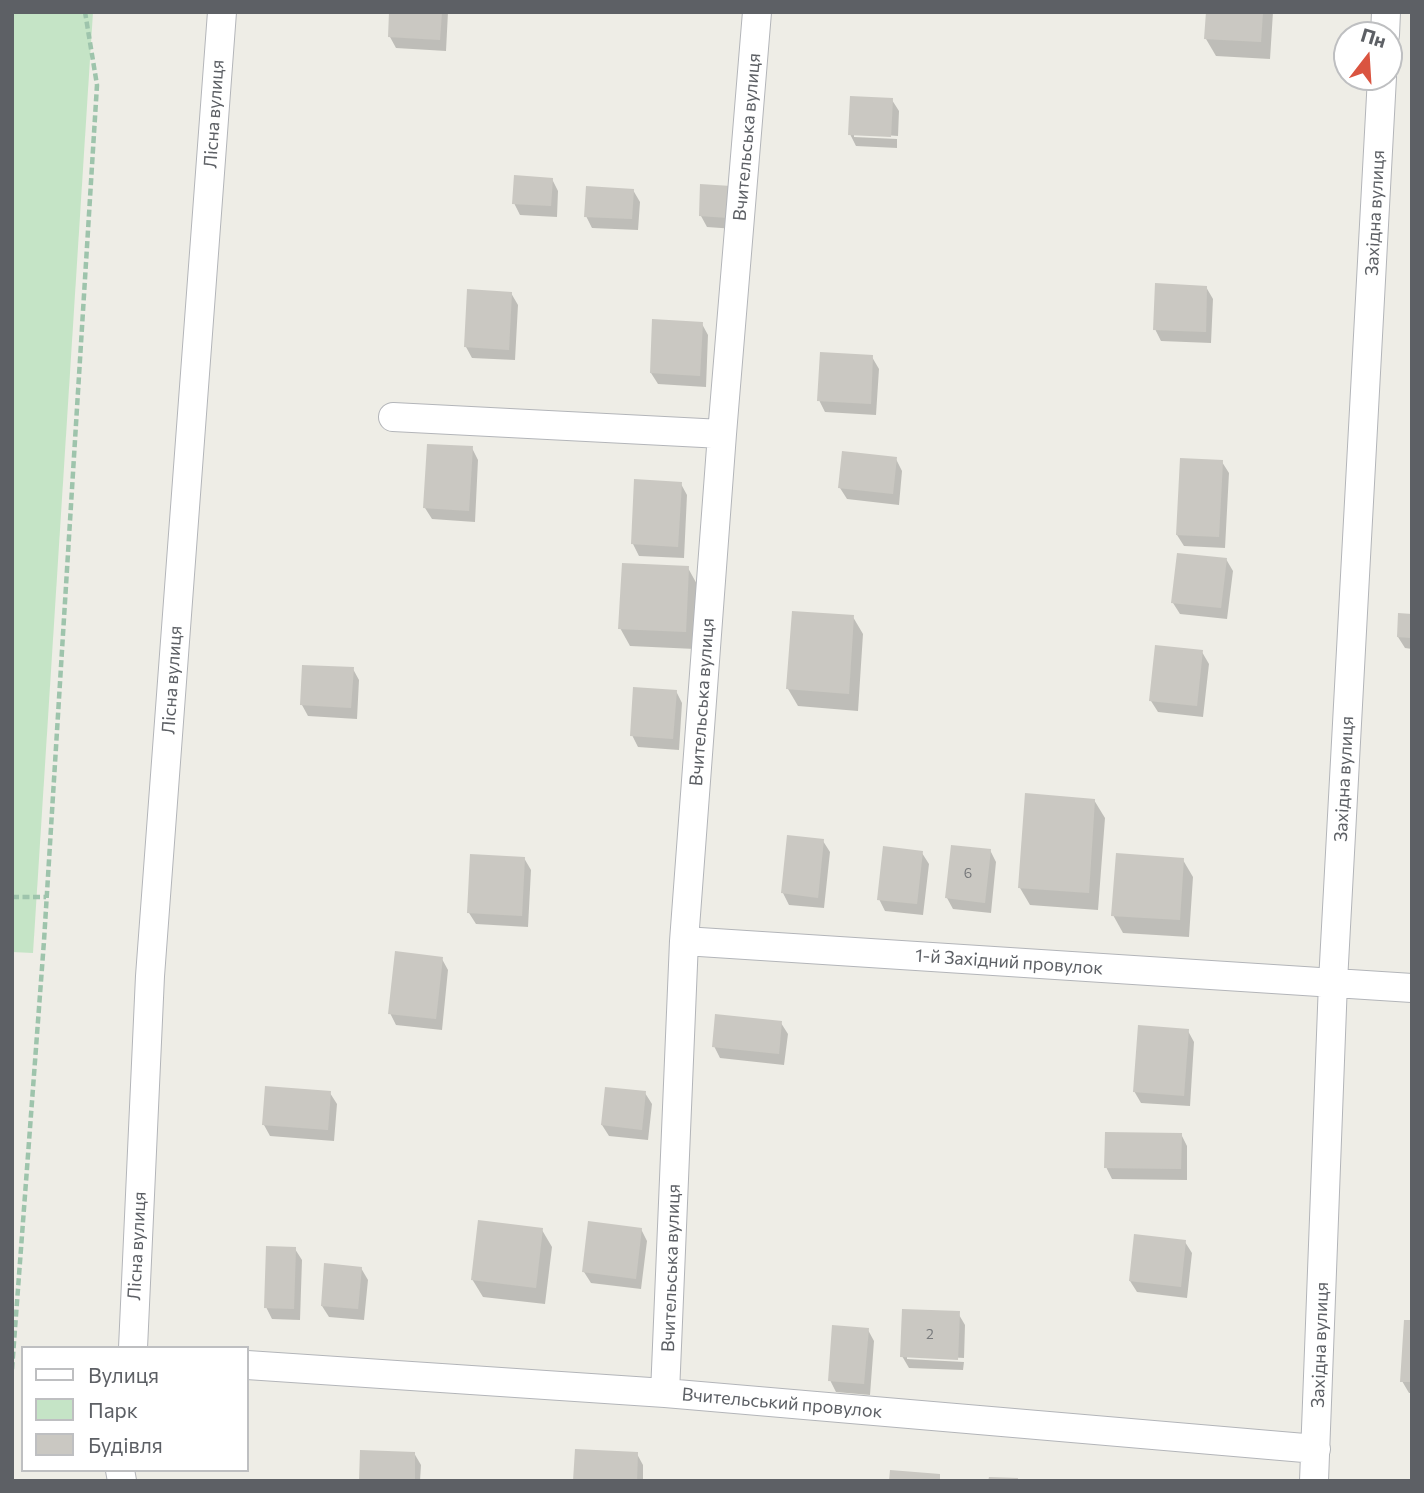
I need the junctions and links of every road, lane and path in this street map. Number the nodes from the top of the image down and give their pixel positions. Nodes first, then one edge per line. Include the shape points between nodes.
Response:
1 (85, 12) edge
2 (222, 12) edge
3 (757, 12) edge
4 (1381, 91) edge
5 (393, 417) dead end
6 (722, 434) junction
7 (12, 897) edge
8 (46, 897) junction
9 (684, 941) junction
10 (1333, 982) junction
11 (1412, 988) edge
12 (133, 1346) edge
13 (13, 1352) edge
14 (248, 1365) edge
15 (12, 1369) edge
16 (665, 1393) junction
17 (1316, 1449) junction
18 (1314, 1481) edge

1 - 8 path via 97,85
2 - 12 street, Лісна вулиця via 150,976
3 - 6 street, Вчительська вулиця
4 - 10 street, Західна вулиця
5 - 6 street
6 - 9 street, Вчительська вулиця
7 - 8 path
8 - 13 path
9 - 10 street, 1-й Західний провулок
9 - 16 street, Вчительська вулиця
10 - 11 street, 1-й Західний провулок
10 - 17 street, Західна вулиця
13 - 15 path
14 - 16 street, Вчительський провулок
16 - 17 street, Вчительський провулок
17 - 18 street, Західна вулиця

